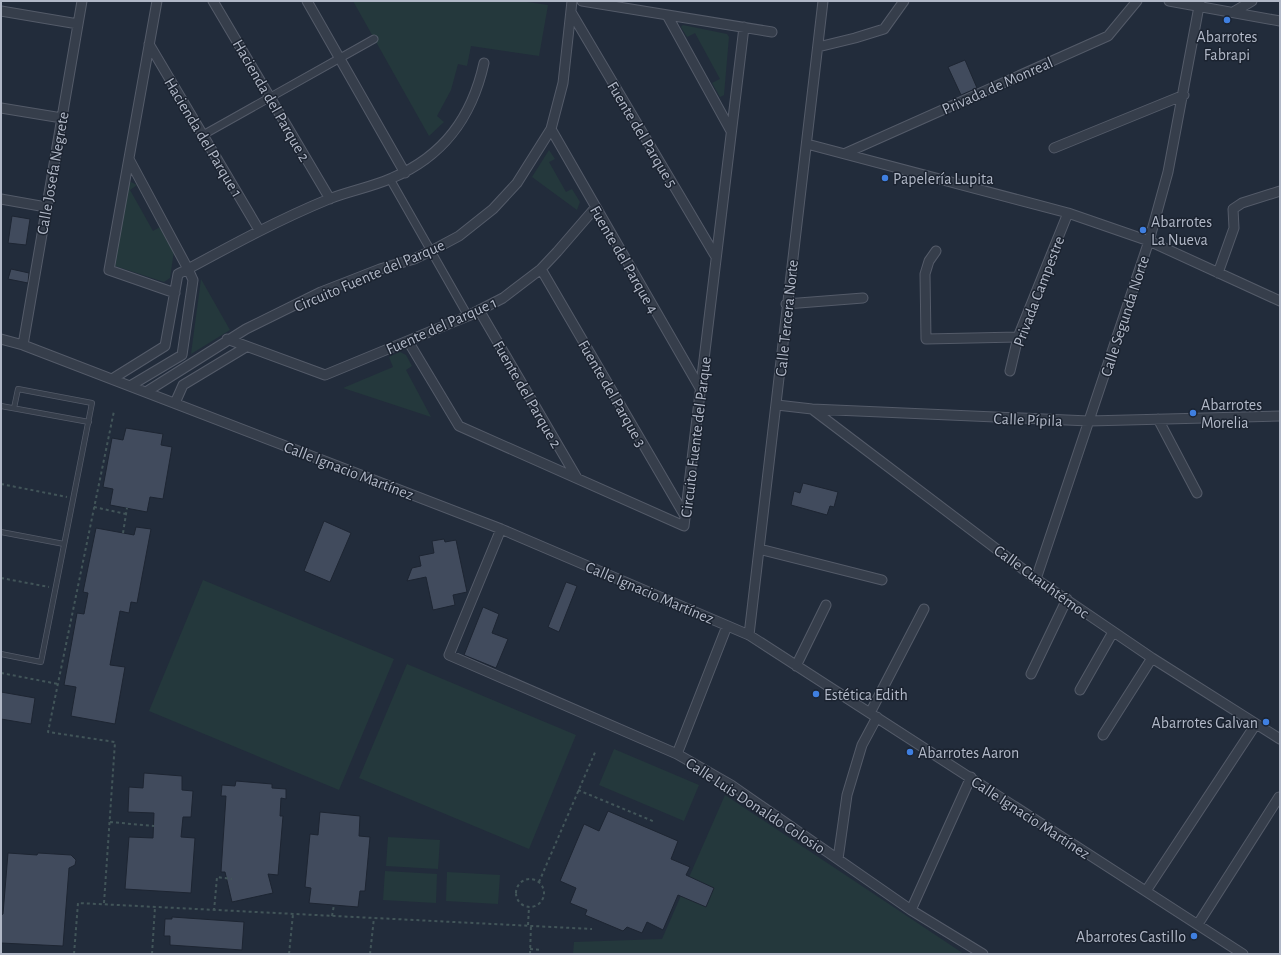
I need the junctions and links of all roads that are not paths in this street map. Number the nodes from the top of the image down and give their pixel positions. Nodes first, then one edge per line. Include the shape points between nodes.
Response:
1 (82, 1) edge
2 (157, 1) edge
3 (213, 1) edge
4 (307, 1) edge
5 (572, 1) edge
6 (582, 1) edge
7 (823, 1) edge
8 (904, 1) edge
9 (1137, 1) edge
10 (1169, 1) edge
11 (1252, 1) edge
12 (1200, 4) edge
13 (1, 11) edge
14 (1235, 11) junction
15 (571, 12) junction
16 (667, 15) junction
17 (1280, 21) edge
18 (78, 24) junction
19 (744, 27) junction
20 (772, 32) dead end
21 (374, 39) dead end
22 (149, 44) junction
23 (818, 47) junction
24 (340, 59) junction
25 (484, 63) dead end
26 (1184, 95) junction
27 (270, 98) junction
28 (1, 108) edge
29 (62, 118) junction
30 (551, 129) junction
31 (731, 131) junction
32 (203, 135) junction
33 (808, 144) junction
34 (1054, 148) dead end
35 (846, 153) junction
36 (129, 160) junction
37 (405, 173) junction
38 (390, 179) junction
39 (1280, 191) edge
40 (1, 199) edge
41 (330, 199) junction
42 (46, 207) junction
43 (596, 208) junction
44 (1068, 212) junction
45 (259, 230) junction
46 (1149, 241) junction
47 (431, 251) junction
48 (936, 251) dead end
49 (716, 257) junction
50 (188, 269) junction
51 (541, 269) junction
52 (1218, 272) junction
53 (175, 293) junction
54 (863, 298) dead end
55 (1280, 301) edge
56 (786, 304) junction
57 (479, 310) junction
58 (468, 316) junction
59 (1, 338) edge
60 (1018, 338) junction
61 (227, 339) junction
62 (408, 341) junction
63 (23, 345) junction
64 (246, 347) junction
65 (1010, 371) dead end
66 (112, 379) junction
67 (130, 386) junction
68 (700, 388) junction
69 (146, 392) junction
70 (175, 404) junction
71 (777, 405) junction
72 (1, 406) edge
73 (14, 408) junction
74 (812, 410) junction
75 (1280, 416) edge
76 (1158, 419) junction
77 (89, 422) junction
78 (1089, 422) junction
79 (576, 478) junction
80 (1196, 493) dead end
81 (685, 516) junction
82 (501, 529) junction
83 (1, 532) edge
84 (64, 544) junction
85 (759, 549) junction
86 (1036, 579) junction
87 (882, 580) dead end
88 (1067, 600) junction
89 (826, 605) dead end
90 (924, 608) dead end
91 (727, 626) junction
92 (1113, 632) junction
93 (749, 635) junction
94 (1, 654) edge
95 (1152, 658) junction
96 (796, 666) junction
97 (1031, 674) dead end
98 (1080, 690) dead end
99 (873, 715) junction
100 (1256, 724) junction
101 (1103, 735) dead end
102 (1280, 739) edge
103 (677, 754) junction
104 (971, 777) junction
105 (1279, 797) dead end
106 (838, 859) junction
107 (1146, 892) junction
108 (911, 910) junction
109 (1198, 924) junction
110 (982, 954) edge
111 (1243, 954) edge

1 - 18 street, Calle Josefa Negrete
2 - 22 street
3 - 27 street, Hacienda del Parque 2
4 - 24 street
5 - 15 street, Circuito Fuente del Parque
6 - 16 street
7 - 23 street, Calle Tercera Norte
8 - 23 street via 884,29
9 - 35 street, Privada de Monreal via 1108,36
10 - 12 street
11 - 14 street
12 - 14 street
12 - 26 street, Calle Segunda Norte
13 - 18 street
14 - 17 street
15 - 30 street, Circuito Fuente del Parque via 563,83
15 - 49 street, Fuente del Parque 5
16 - 19 street
16 - 31 street
18 - 29 street, Calle Josefa Negrete
19 - 20 street
19 - 31 street, Circuito Fuente del Parque
21 - 24 street
22 - 32 street, Hacienda del Parque 1
22 - 36 street
23 - 33 street, Calle Tercera Norte
24 - 27 street
24 - 37 street
25 - 37 street via 477,88 461,123 429,158
26 - 34 street
26 - 46 street, Calle Segunda Norte via 1168,172
27 - 32 street
27 - 41 street, Hacienda del Parque 2
28 - 29 street
29 - 42 street, Calle Josefa Negrete
30 - 43 street, Fuente del Parque 4
30 - 47 street, Circuito Fuente del Parque via 530,165 506,196 474,225
31 - 49 street, Circuito Fuente del Parque
32 - 45 street, Hacienda del Parque 1
33 - 35 street
33 - 56 street, Calle Tercera Norte
35 - 44 street
36 - 50 street
36 - 53 street via 109,270
37 - 38 street
38 - 41 street
38 - 47 street
39 - 52 street via 1242,203 1233,209 1234,228
40 - 42 street
41 - 45 street
42 - 63 street, Calle Josefa Negrete
43 - 51 street, Fuente del Parque 1
43 - 68 street, Fuente del Parque 4
44 - 46 street
44 - 60 street, Privada Campestre
45 - 50 street
46 - 52 street
46 - 78 street, Calle Segunda Norte
47 - 58 street
47 - 61 street, Circuito Fuente del Parque via 321,292
48 - 60 street via 929,262 926,274 926,339
49 - 68 street, Circuito Fuente del Parque
50 - 53 street via 178,274
50 - 67 street via 193,280 182,355
51 - 57 street, Fuente del Parque 1 via 503,298
51 - 81 street, Fuente del Parque 3
52 - 55 street
53 - 66 street via 165,346
54 - 56 street
56 - 71 street, Calle Tercera Norte
57 - 58 street, Fuente del Parque 1
57 - 79 street, Fuente del Parque 2
58 - 62 street, Fuente del Parque 1
59 - 63 street, Calle Ignacio Martínez
60 - 65 street, Privada Campestre
61 - 64 street
61 - 69 street, Circuito Fuente del Parque
62 - 64 street, Fuente del Parque 1 via 325,375
62 - 79 street, Circuito Fuente del Parque via 459,426
63 - 66 street, Calle Ignacio Martínez
64 - 70 street via 183,385
66 - 67 street, Calle Ignacio Martínez
67 - 69 street, Calle Ignacio Martínez
68 - 81 street, Circuito Fuente del Parque
69 - 70 street, Calle Ignacio Martínez
70 - 82 street, Calle Ignacio Martínez
71 - 74 street, Calle Pípila
71 - 85 street, Calle Tercera Norte
72 - 73 lane
73 - 77 lane
73 - 77 lane via 18,389 92,403
74 - 78 street, Calle Pípila
74 - 86 street, Calle Cuauhtémoc
75 - 76 street, Calle Pípila
76 - 78 street, Calle Pípila
76 - 80 street
77 - 84 lane
78 - 86 street, Calle Segunda Norte
79 - 81 street, Circuito Fuente del Parque via 684,526
82 - 91 street, Calle Ignacio Martínez
82 - 103 street, Calle Luis Donaldo Colosio via 449,654
83 - 84 lane
84 - 94 lane via 40,662
85 - 87 street
85 - 93 street, Calle Tercera Norte
86 - 88 street, Calle Cuauhtémoc
88 - 92 street, Calle Cuauhtémoc
88 - 97 street
89 - 96 street
90 - 99 street
91 - 93 street, Calle Ignacio Martínez
91 - 103 street
92 - 95 street, Calle Cuauhtémoc
92 - 98 street
93 - 96 street, Calle Ignacio Martínez
95 - 100 street, Calle Cuauhtémoc
95 - 101 street
96 - 99 street, Calle Ignacio Martínez
99 - 104 street, Calle Ignacio Martínez
99 - 106 street via 847,795
100 - 102 street, Calle Cuauhtémoc
100 - 107 street
103 - 106 street, Calle Luis Donaldo Colosio via 731,785
104 - 107 street, Calle Ignacio Martínez
104 - 108 street
105 - 109 street
106 - 108 street, Calle Luis Donaldo Colosio
107 - 109 street, Calle Ignacio Martínez
108 - 110 street, Calle Luis Donaldo Colosio
109 - 111 street, Calle Ignacio Martínez

